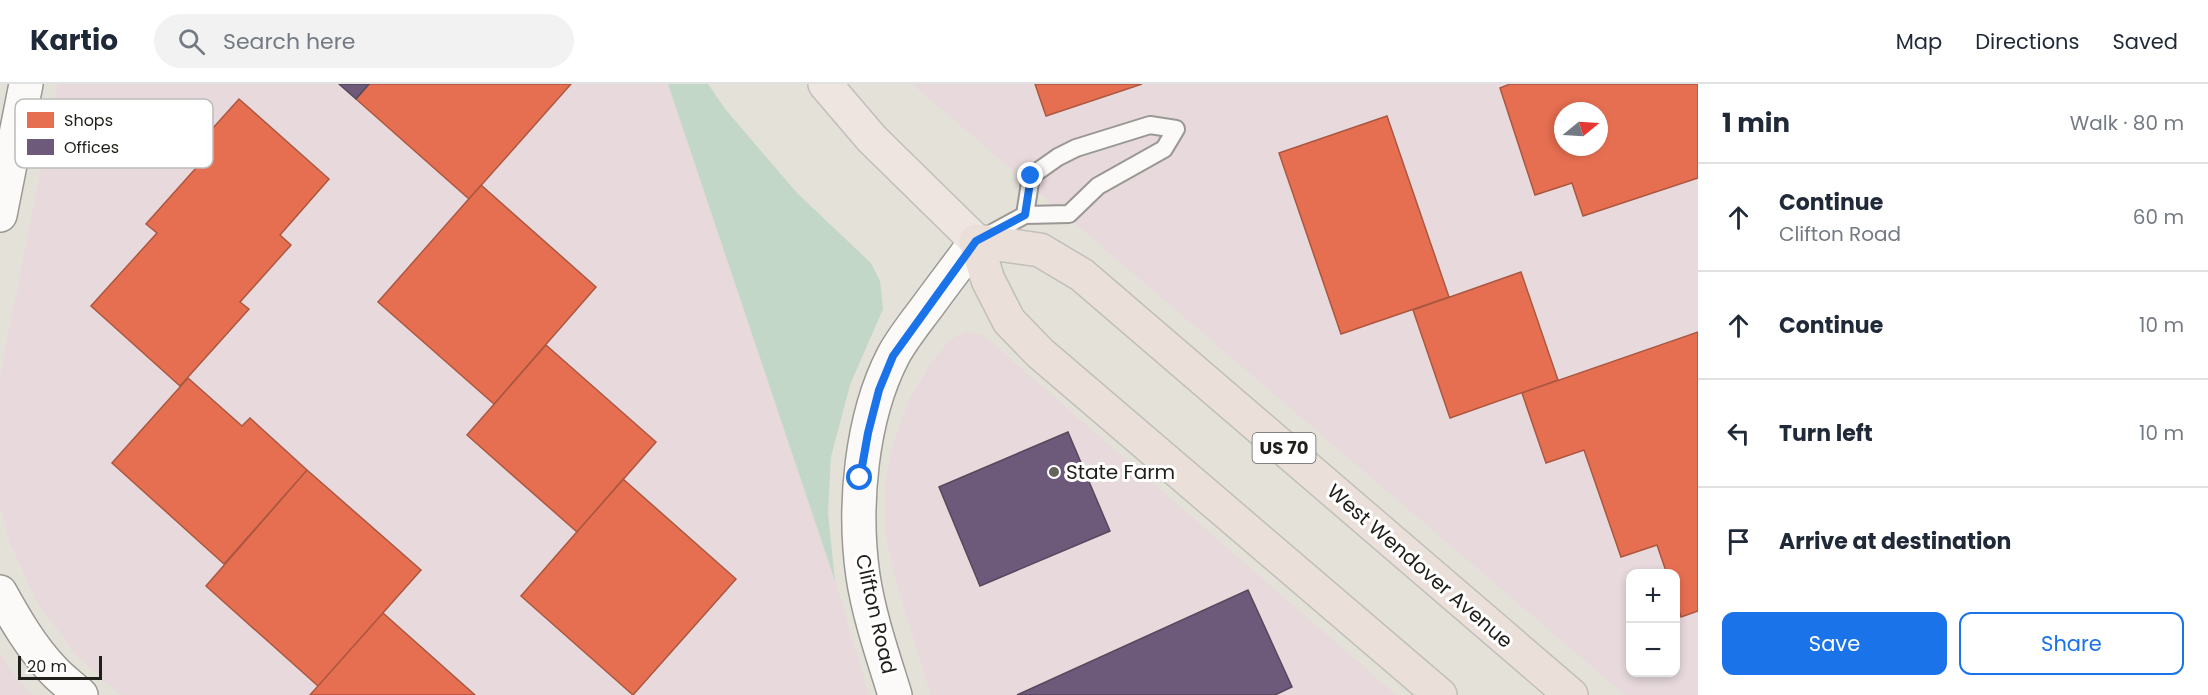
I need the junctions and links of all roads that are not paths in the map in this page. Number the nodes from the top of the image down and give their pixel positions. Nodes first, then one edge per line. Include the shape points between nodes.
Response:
1 (26, 84) edge
2 (825, 84) edge
3 (23, 99) edge
4 (15, 139) edge
5 (0, 215) edge
6 (1025, 215) junction
7 (976, 241) junction
8 (0, 592) edge
9 (81, 695) edge
10 (895, 695) edge
11 (1440, 695) edge
12 (1571, 695) edge

1 - 3 street
2 - 7 highway via 872,140
4 - 5 street
6 - 6 lane via 1069,214 1098,186 1164,148 1176,129 1150,125 1058,157 1031,176
6 - 7 lane
7 - 10 street, Clifton Road via 893,356 865,443 859,533 863,576
7 - 11 highway via 988,280 1009,321 1040,353
7 - 12 highway, West Wendover Avenue / US 70 via 1040,250 1082,275
8 - 9 street via 16,621 53,670

